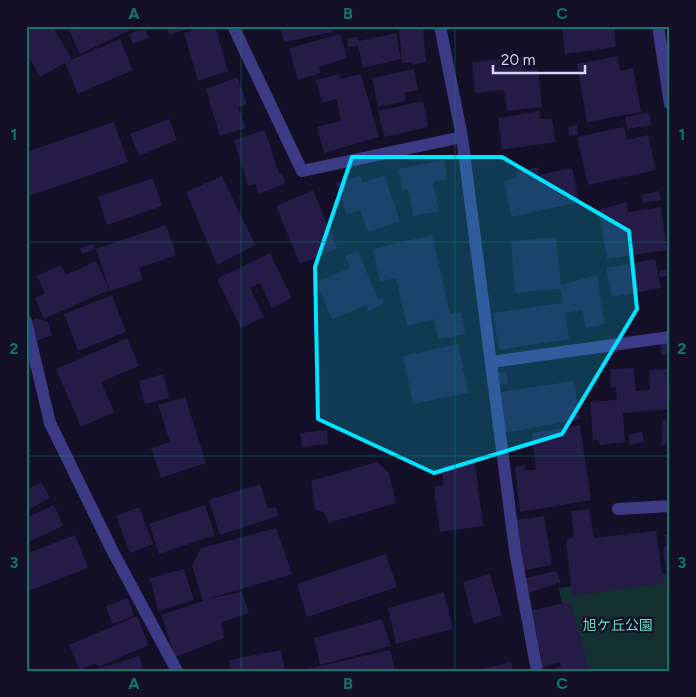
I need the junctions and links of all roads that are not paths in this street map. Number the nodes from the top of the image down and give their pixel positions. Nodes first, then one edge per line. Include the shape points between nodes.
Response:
1 (233, 26) edge
2 (440, 26) edge
3 (658, 26) edge
4 (670, 104) edge
5 (462, 137) junction
6 (26, 321) edge
7 (670, 337) edge
8 (491, 362) junction
9 (670, 506) edge
10 (618, 509) dead end
11 (176, 671) edge
12 (537, 671) edge

1 - 5 street via 302,171
2 - 5 street
3 - 4 street
5 - 8 street
6 - 11 street via 50,423
7 - 8 street
8 - 12 street via 515,551
9 - 10 street

